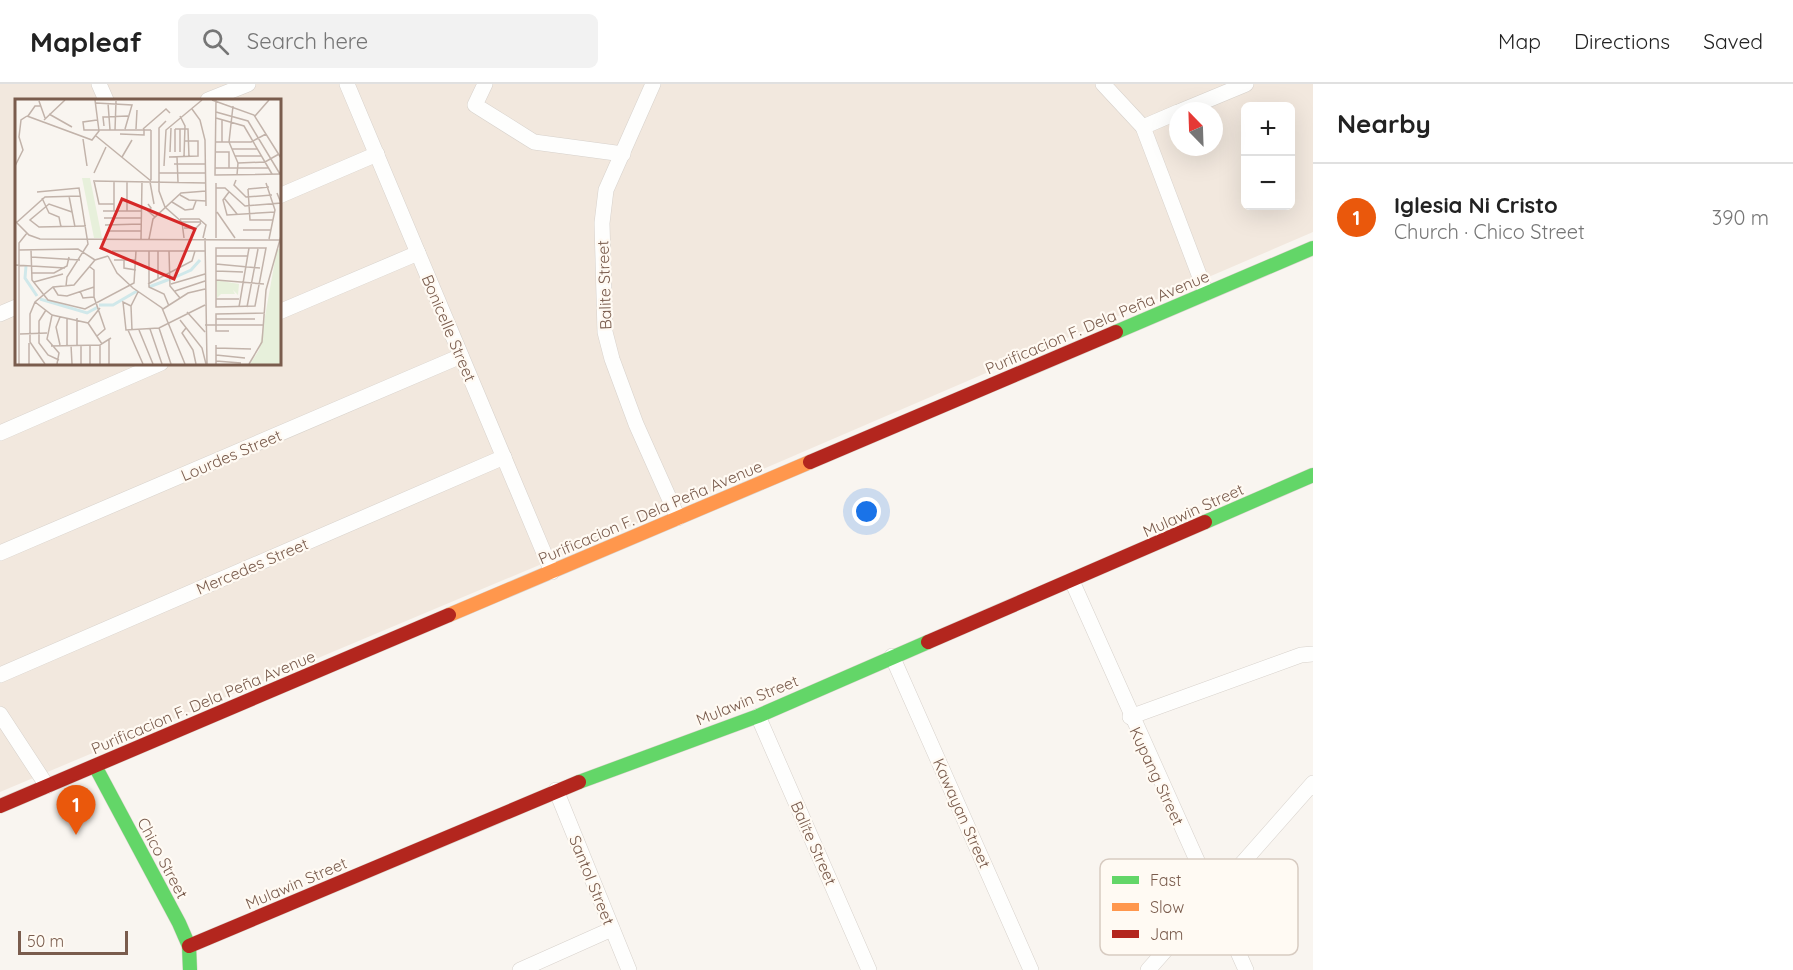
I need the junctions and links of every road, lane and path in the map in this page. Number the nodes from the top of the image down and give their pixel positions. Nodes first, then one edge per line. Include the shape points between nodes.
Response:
1 (99, 84) edge
2 (248, 84) edge
3 (347, 84) edge
4 (485, 84) edge
5 (653, 84) edge
6 (1246, 84) edge
7 (1110, 86) edge
8 (106, 99) edge
9 (210, 99) edge
10 (1204, 102) edge
11 (1169, 116) edge
12 (1143, 127) junction
13 (377, 154) junction
14 (623, 154) junction
15 (280, 196) edge
16 (1313, 248) edge
17 (418, 253) junction
18 (1206, 293) junction
19 (15, 307) edge
20 (280, 312) edge
21 (0, 314) edge
22 (461, 357) junction
23 (159, 364) edge
24 (0, 433) edge
25 (504, 457) junction
26 (1313, 475) edge
27 (678, 519) junction
28 (0, 553) edge
29 (552, 572) junction
30 (1072, 581) junction
31 (1313, 654) edge
32 (892, 656) junction
33 (0, 675) edge
34 (0, 714) edge
35 (758, 716) junction
36 (1130, 717) junction
37 (95, 766) junction
38 (1313, 783) edge
39 (47, 786) junction
40 (556, 790) junction
41 (0, 806) edge
42 (1195, 859) edge
43 (1247, 859) edge
44 (612, 929) junction
45 (189, 946) junction
46 (1162, 955) edge
47 (1239, 955) edge
48 (190, 970) edge
49 (520, 970) edge
50 (630, 970) edge
51 (869, 970) edge
52 (1031, 970) edge
53 (1148, 970) edge
54 (1246, 970) edge

1 - 8 street
2 - 9 street
3 - 13 street, Bonicelle Street
4 - 14 street via 476,105 534,142
5 - 14 street, Balite Street
6 - 10 street
7 - 12 street
11 - 12 street
12 - 18 street
13 - 15 street
13 - 17 street, Bonicelle Street
14 - 27 street, Balite Street via 606,190 602,223 605,332 636,424
16 - 18 street, Purificacion F. Dela Peña Avenue
17 - 20 street
17 - 22 street, Bonicelle Street
18 - 27 street, Purificacion F. Dela Peña Avenue
19 - 21 street
22 - 25 street, Bonicelle Street
22 - 28 street, Lourdes Street
23 - 24 street
25 - 29 street, Bonicelle Street
25 - 33 street, Mercedes Street
26 - 30 street, Mulawin Street
27 - 29 street, Purificacion F. Dela Peña Avenue
29 - 37 street, Purificacion F. Dela Peña Avenue
30 - 32 street, Mulawin Street
30 - 36 street, Kupang Street
31 - 36 street
32 - 35 street, Mulawin Street
32 - 52 street, Kawayan Street
34 - 39 street
35 - 40 street, Mulawin Street
35 - 51 street, Balite Street
36 - 42 street, Kupang Street
37 - 39 street, Purificacion F. Dela Peña Avenue
37 - 45 street, Chico Street
38 - 43 street
39 - 41 street, Purificacion F. Dela Peña Avenue
40 - 44 street, Santol Street
40 - 45 street, Mulawin Street
44 - 49 street
44 - 50 street, Santol Street
45 - 48 street, Chico Street
46 - 53 street
47 - 54 street, Kupang Street

